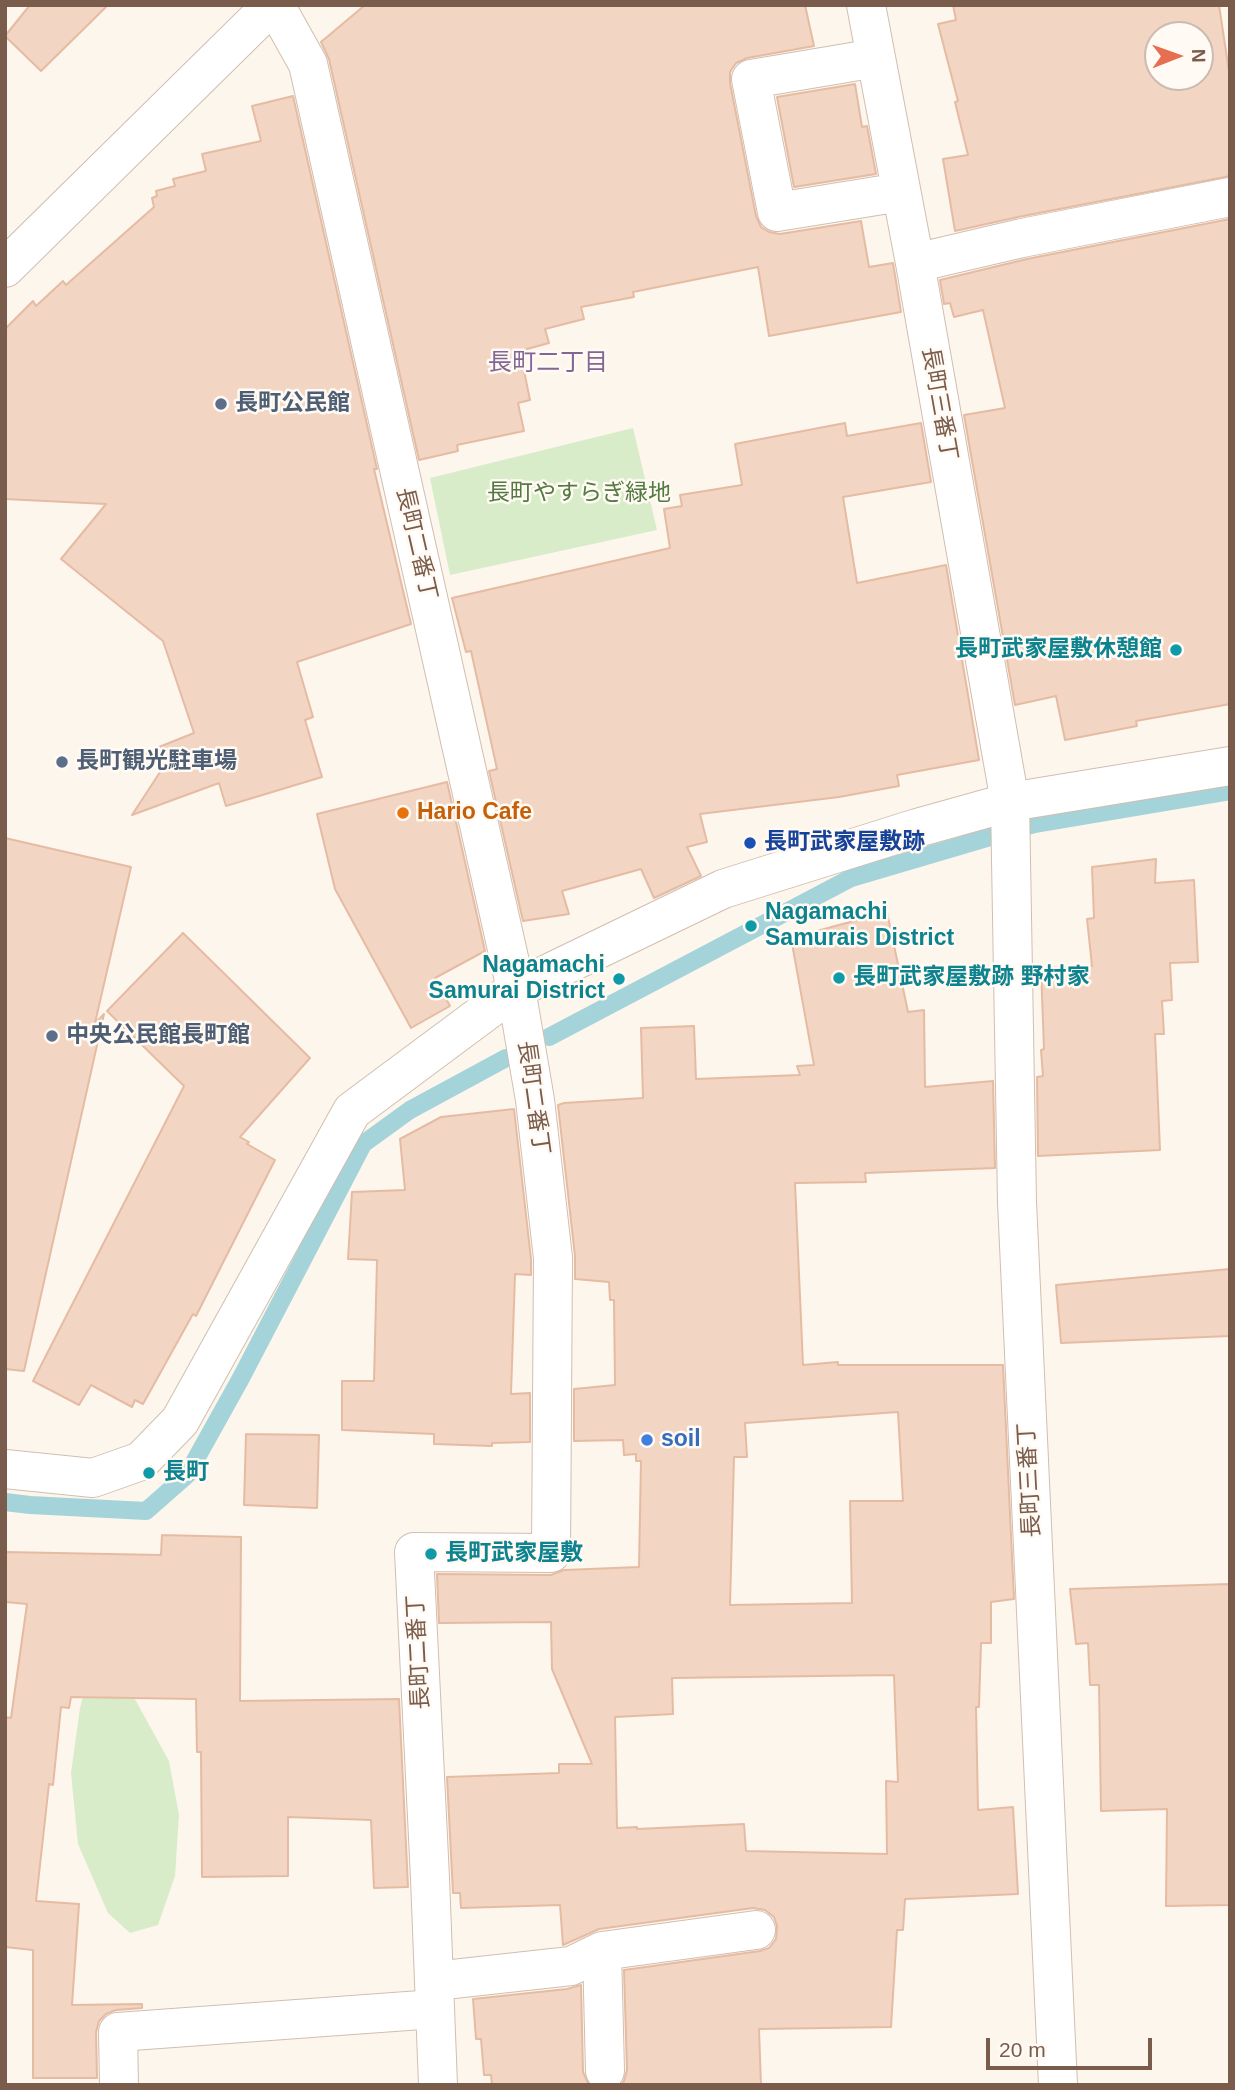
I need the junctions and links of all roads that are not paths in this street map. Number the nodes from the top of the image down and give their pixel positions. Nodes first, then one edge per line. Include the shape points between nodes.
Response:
1 (273, 5) edge
2 (866, 5) edge
3 (876, 58) junction
4 (901, 192) junction
5 (1230, 197) edge
6 (915, 263) junction
7 (5, 268) edge
8 (1230, 766) edge
9 (1010, 802) junction
10 (516, 989) junction
11 (5, 1469) edge
12 (756, 1930) dead end
13 (602, 1951) junction
14 (435, 1995) junction
15 (605, 2071) dead end
16 (119, 2085) edge
17 (438, 2085) edge
18 (1059, 2085) edge

1 - 7 street
1 - 10 street, 長町二番丁 via 308,64
2 - 3 street, 長町三番丁
3 - 4 street, 長町三番丁
3 - 4 street via 751,79 777,212
4 - 6 street, 長町三番丁
5 - 6 street
6 - 9 street, 長町三番丁
8 - 9 street
9 - 10 street via 723,889
9 - 18 street, 長町三番丁 via 1018,1216
10 - 11 street via 352,1111 180,1421 141,1461 93,1478
10 - 14 street, 長町二番丁 via 535,1100 553,1258 551,1553 414,1552
12 - 13 street
13 - 14 street via 571,1966
13 - 15 street
14 - 16 street via 118,2032
14 - 17 street, 長町二番丁

